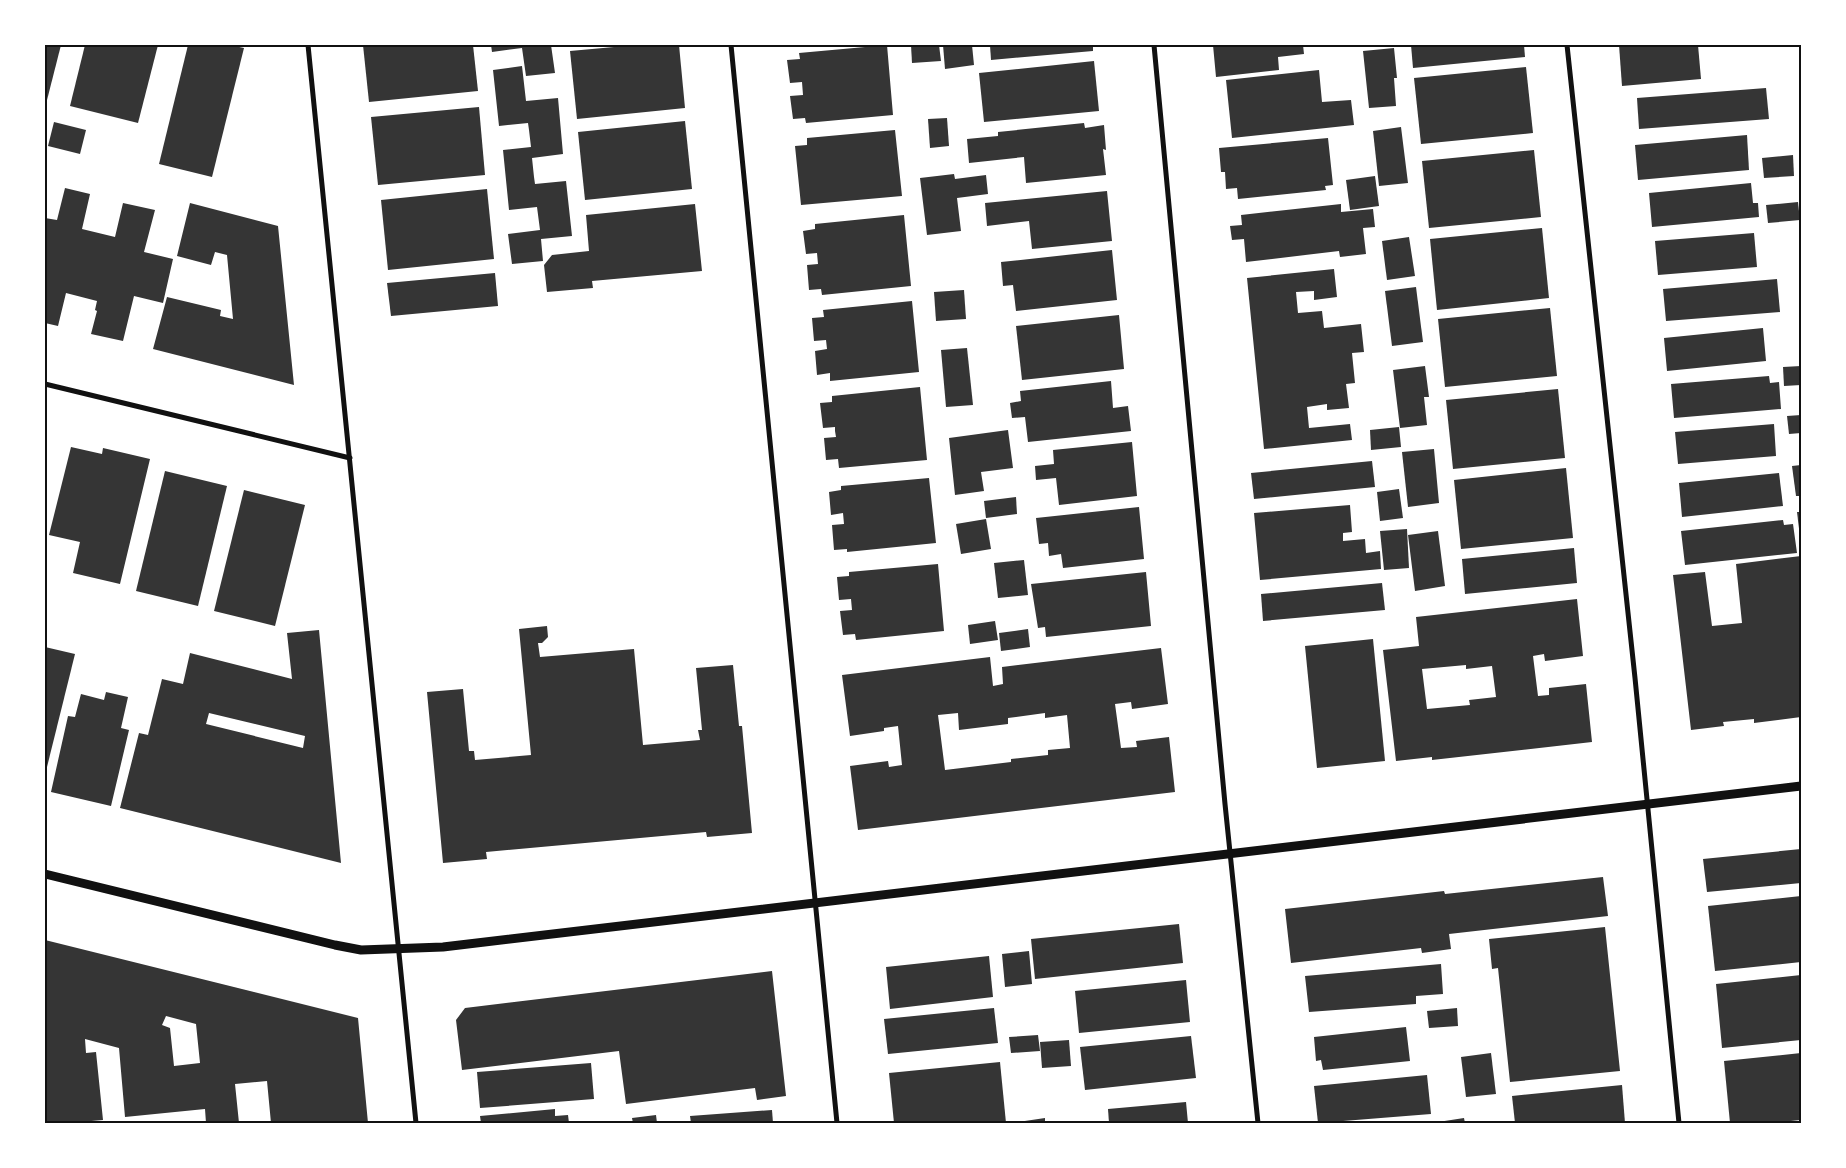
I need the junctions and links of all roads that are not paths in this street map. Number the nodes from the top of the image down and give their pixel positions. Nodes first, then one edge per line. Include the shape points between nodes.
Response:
1 (308, 45) edge
2 (731, 45) edge
3 (1154, 45) edge
4 (1567, 45) edge
5 (45, 384) edge
6 (350, 458) junction
7 (1801, 786) edge
8 (1648, 804) junction
9 (1230, 853) junction
10 (45, 874) edge
11 (815, 902) junction
12 (398, 949) junction
13 (416, 1123) edge
14 (837, 1123) edge
15 (1258, 1123) edge
16 (1679, 1123) edge

1 - 6 street
2 - 11 street
3 - 9 street
4 - 8 street
5 - 6 street
6 - 12 street
7 - 8 street
8 - 9 street
8 - 16 street
9 - 11 street
9 - 15 street
10 - 12 street via 335,945 361,950
11 - 12 street via 443,947
11 - 14 street
12 - 13 street

